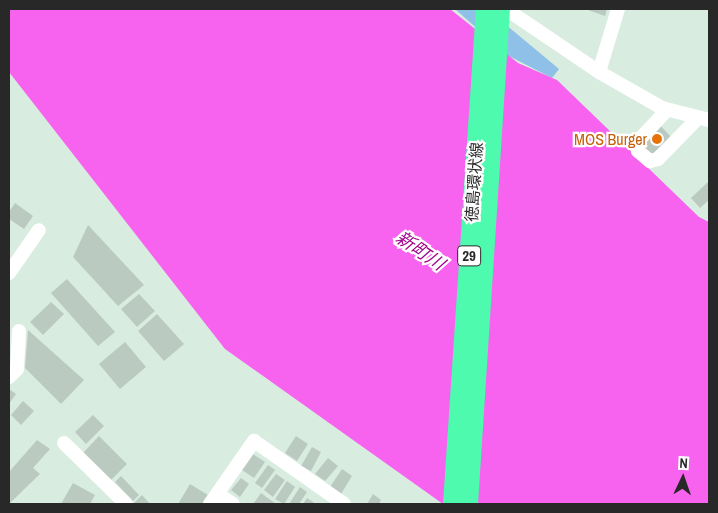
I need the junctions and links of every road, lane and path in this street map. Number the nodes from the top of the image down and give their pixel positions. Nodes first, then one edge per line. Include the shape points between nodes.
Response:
1 (485, 9) edge
2 (501, 9) edge
3 (506, 9) edge
4 (618, 9) edge
5 (599, 72) junction
6 (667, 110) junction
7 (704, 119) edge
8 (39, 230) dead end
9 (9, 273) edge
10 (20, 331) dead end
11 (9, 377) edge
12 (64, 444) dead end
13 (214, 499) edge
14 (126, 504) edge
15 (233, 504) edge
16 (344, 504) edge
17 (452, 504) edge
18 (469, 504) edge

1 - 17 main road, 徳島環状線 / 29
2 - 18 main road, 徳島環状線 / 29
3 - 5 street
4 - 5 street
5 - 6 street
6 - 7 street
6 - 7 street via 638,141 638,151 650,161 658,159
8 - 9 street
10 - 11 street via 16,369
12 - 14 street
13 - 15 street
13 - 16 street via 254,440

